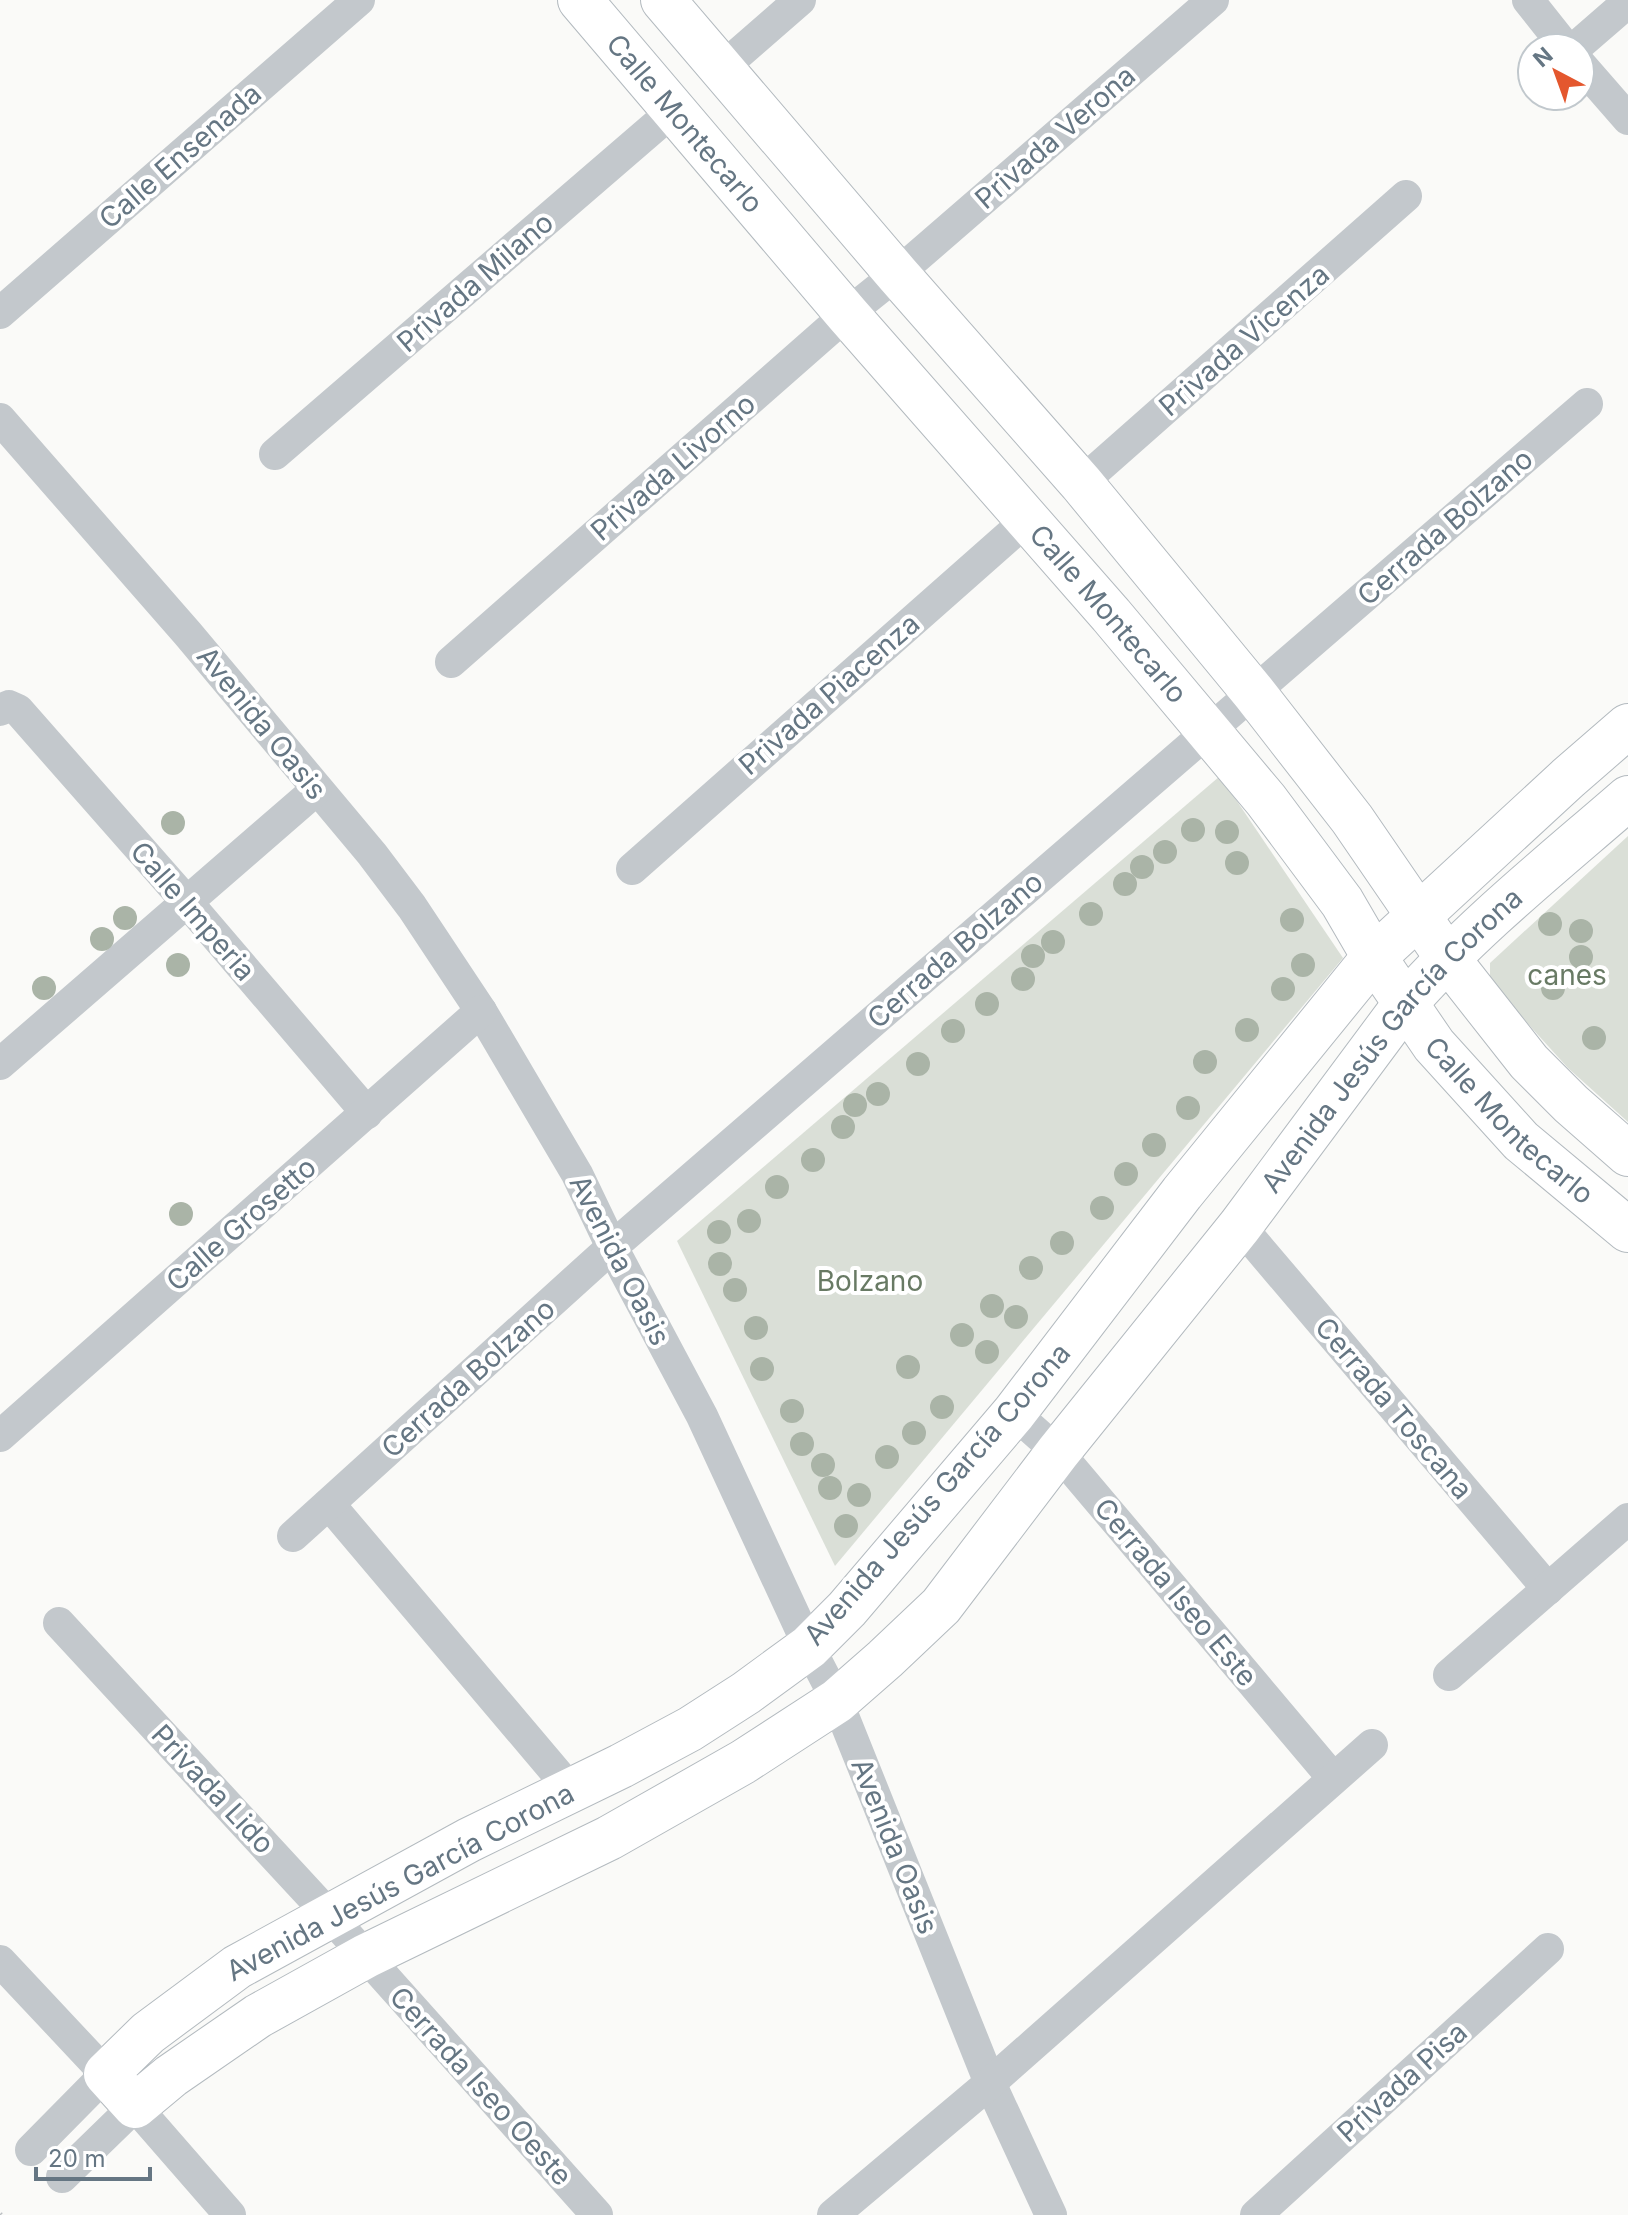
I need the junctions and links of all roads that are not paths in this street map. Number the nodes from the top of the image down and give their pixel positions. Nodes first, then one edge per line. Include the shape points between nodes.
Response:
1 (359, 0) edge
2 (580, 0) edge
3 (663, 0) edge
4 (800, 0) edge
5 (1213, 0) edge
6 (1528, 0) edge
7 (1628, 2) edge
8 (1553, 32) edge
9 (1593, 32) edge
10 (722, 68) junction
11 (1596, 82) edge
12 (674, 110) junction
13 (1628, 119) edge
14 (1406, 196) dead end
15 (897, 274) junction
16 (0, 313) edge
17 (847, 314) junction
18 (1587, 404) dead end
19 (0, 419) edge
20 (275, 454) dead end
21 (1081, 483) junction
22 (1027, 520) junction
23 (451, 662) dead end
24 (1254, 693) junction
25 (9, 710) edge
26 (1628, 726) edge
27 (1209, 730) junction
28 (316, 790) junction
29 (1628, 798) edge
30 (632, 869) dead end
31 (186, 901) junction
32 (1419, 914) junction
33 (1374, 957) junction
34 (1448, 959) junction
35 (1405, 1004) junction
36 (481, 1011) junction
37 (0, 1064) edge
38 (367, 1113) junction
39 (1628, 1154) edge
40 (1240, 1226) junction
41 (1628, 1230) edge
42 (612, 1247) junction
43 (1014, 1413) junction
44 (0, 1436) edge
45 (1058, 1452) junction
46 (329, 1504) junction
47 (1628, 1519) edge
48 (293, 1536) dead end
49 (1548, 1589) junction
50 (59, 1623) dead end
51 (809, 1647) junction
52 (1449, 1675) dead end
53 (837, 1701) junction
54 (1372, 1745) dead end
55 (1333, 1778) junction
56 (571, 1790) junction
57 (329, 1915) junction
58 (1548, 1949) dead end
59 (366, 1956) junction
60 (0, 1961) edge
61 (106, 2074) junction
62 (990, 2083) junction
63 (135, 2106) junction
64 (31, 2150) dead end
65 (62, 2177) dead end
66 (230, 2215) edge
67 (597, 2215) edge
68 (833, 2215) edge
69 (1051, 2215) edge
70 (1256, 2215) edge

1 - 16 street, Calle Ensenada
2 - 12 street, Calle Montecarlo
3 - 10 street, Calle Montecarlo
4 - 10 street
5 - 15 street, Privada Verona
6 - 8 street
7 - 9 street
10 - 15 street, Calle Montecarlo
11 - 13 street
12 - 17 street, Calle Montecarlo
12 - 20 street, Privada Milano
14 - 21 street, Privada Vicenza
15 - 17 street, Privada Livorno
15 - 21 street, Calle Montecarlo
17 - 22 street, Calle Montecarlo
17 - 23 street, Privada Livorno
18 - 24 street, Cerrada Bolzano
19 - 28 street, Avenida Oasis
21 - 24 street, Calle Montecarlo
22 - 27 street, Calle Montecarlo
22 - 30 street, Privada Piacenza
24 - 27 street, Cerrada Bolzano
24 - 32 street, Calle Montecarlo
25 - 31 street, Calle Imperia
26 - 32 street, Avenida Jesús García Corona
27 - 33 street, Calle Montecarlo via 1333,890
27 - 42 street, Cerrada Bolzano
28 - 31 street
28 - 36 street, Avenida Oasis via 412,907
29 - 34 street, Avenida Jesús García Corona
31 - 37 street
31 - 38 street, Calle Imperia
32 - 33 street, Avenida Jesús García Corona
32 - 34 street, Calle Montecarlo
33 - 35 street, Calle Montecarlo
33 - 43 street, Avenida Jesús García Corona via 1182,1193
34 - 35 street, Avenida Jesús García Corona
34 - 39 street, Calle Montecarlo via 1529,1062
35 - 40 street, Avenida Jesús García Corona
35 - 41 street, Calle Montecarlo via 1434,1045 1521,1141
36 - 38 street, Calle Grosetto
36 - 42 street, Avenida Oasis via 577,1174
38 - 44 street, Calle Grosetto
40 - 45 street, Avenida Jesús García Corona
40 - 49 street, Cerrada Toscana
42 - 46 street, Cerrada Bolzano
42 - 51 street, Avenida Oasis via 702,1416
43 - 45 street, Cerrada Iseo Este
43 - 51 street, Avenida Jesús García Corona
45 - 53 street, Avenida Jesús García Corona via 941,1606
45 - 55 street, Cerrada Iseo Este
46 - 48 street, Cerrada Bolzano
46 - 56 street
47 - 49 street
49 - 52 street
50 - 57 street, Privada Lido
51 - 53 street, Avenida Oasis
51 - 56 street, Avenida Jesús García Corona via 690,1729
53 - 59 street, Avenida Jesús García Corona via 609,1838
53 - 62 street, Avenida Oasis
54 - 55 street
55 - 62 street
56 - 57 street, Avenida Jesús García Corona
57 - 59 street, Privada Lido
57 - 61 street, Avenida Jesús García Corona via 202,1991
58 - 70 street, Privada Pisa
59 - 63 street, Avenida Jesús García Corona via 258,2016
59 - 67 street, Cerrada Iseo Oeste
60 - 61 street
61 - 63 street
61 - 64 street, Avenida Jesús García Corona
62 - 68 street
62 - 69 street, Avenida Oasis
63 - 65 street, Avenida Jesús García Corona
63 - 66 street

